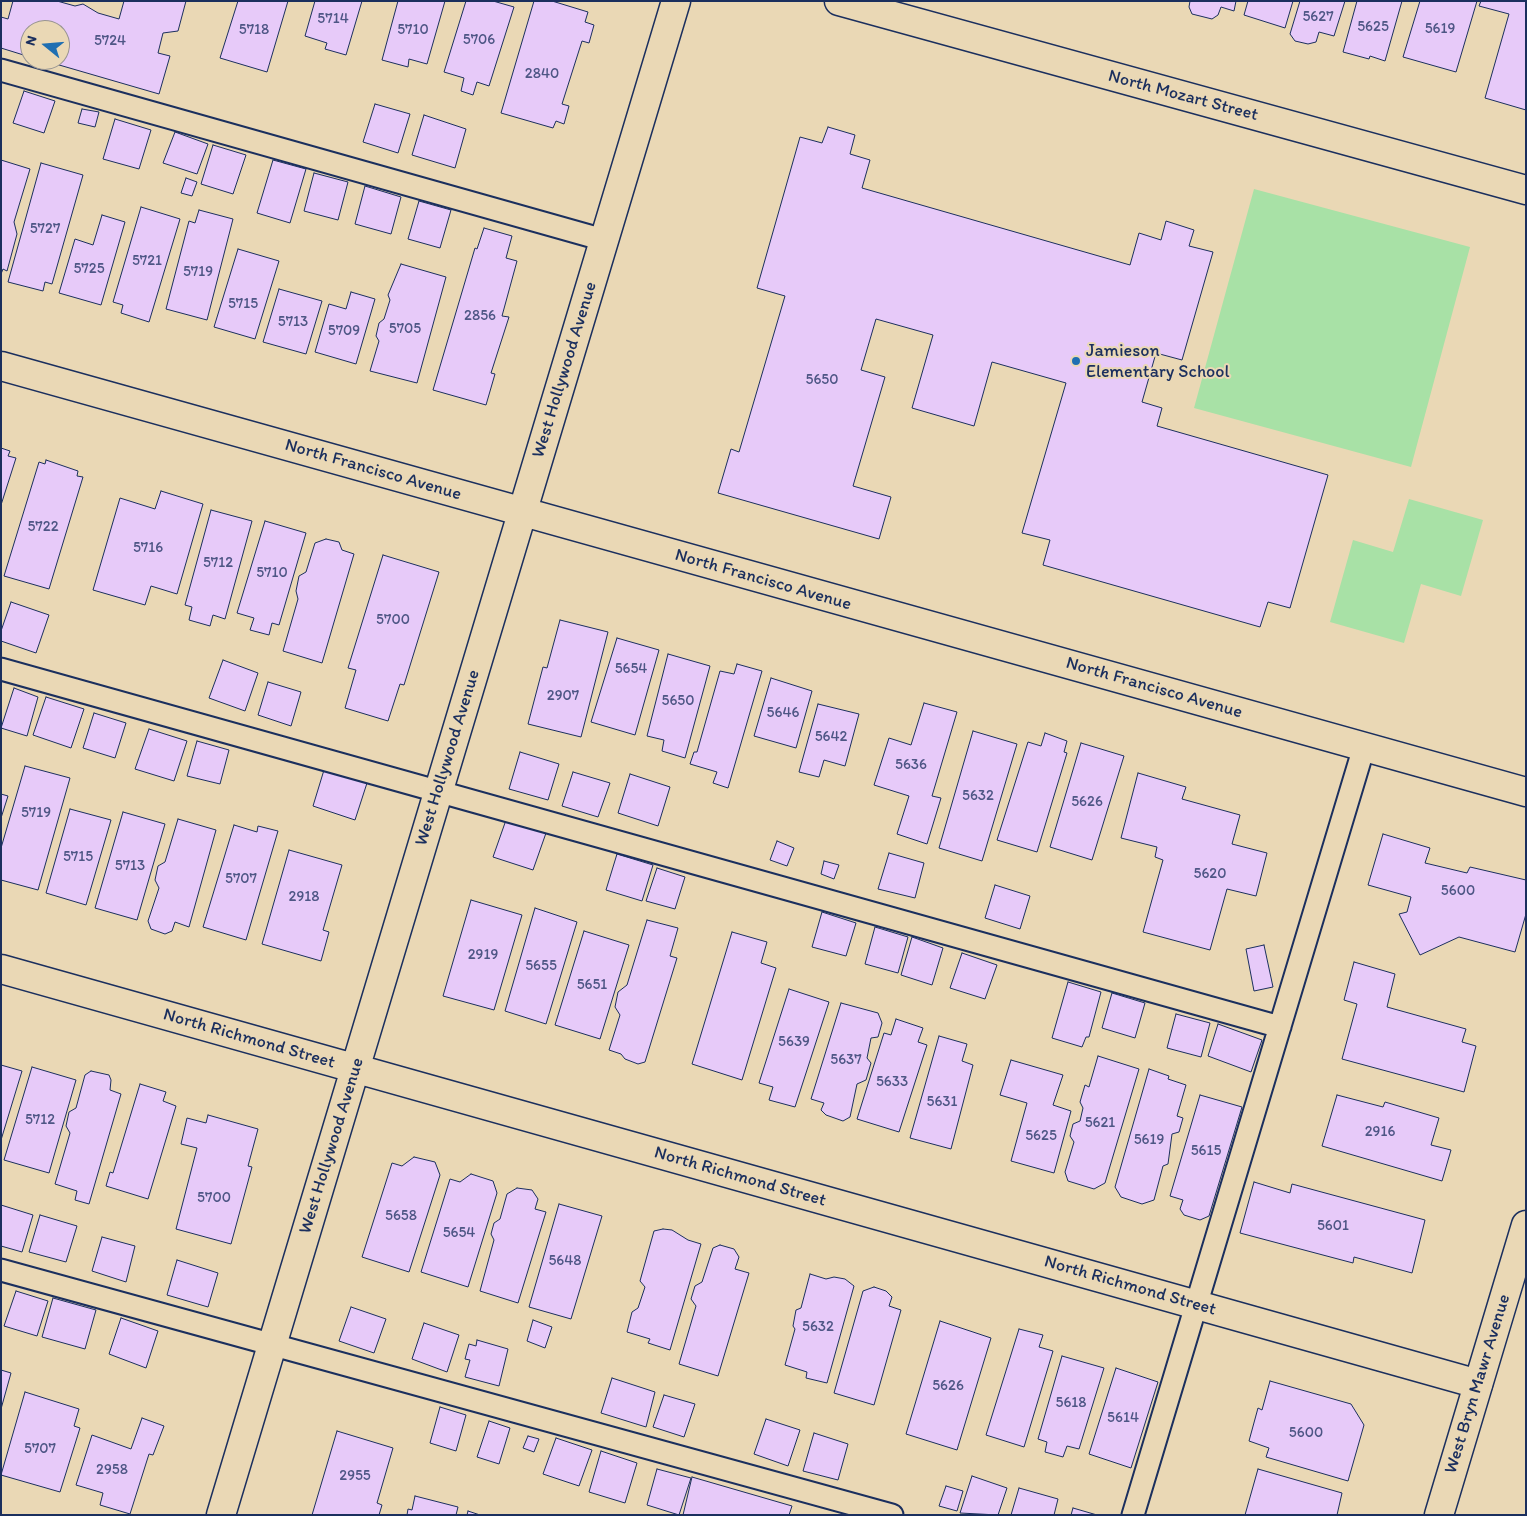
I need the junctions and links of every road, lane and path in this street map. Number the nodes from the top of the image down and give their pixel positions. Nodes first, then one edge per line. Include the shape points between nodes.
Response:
1 (676, 1) edge
2 (839, 1) edge
3 (1, 70) edge
4 (1526, 190) edge
5 (604, 240) junction
6 (1, 366) edge
7 (522, 512) junction
8 (1, 669) edge
9 (1364, 747) junction
10 (438, 791) junction
11 (1526, 792) edge
12 (1, 969) edge
13 (1280, 1026) junction
14 (355, 1069) junction
15 (1526, 1225) edge
16 (1, 1270) edge
17 (1196, 1305) junction
18 (272, 1344) junction
19 (1478, 1384) junction
20 (221, 1515) edge
21 (892, 1515) edge
22 (1133, 1515) edge
23 (1439, 1515) edge

1 - 5 street, West Hollywood Avenue
2 - 4 street, North Mozart Street
3 - 5 lane
5 - 7 street, West Hollywood Avenue
6 - 7 street, North Francisco Avenue
7 - 9 street, North Francisco Avenue
7 - 10 street, West Hollywood Avenue
8 - 10 lane
9 - 11 street, North Francisco Avenue
9 - 13 lane
10 - 13 lane
10 - 14 street, West Hollywood Avenue
12 - 14 street, North Richmond Street
13 - 17 lane
14 - 17 street, North Richmond Street
14 - 18 street, West Hollywood Avenue
15 - 19 street, West Bryn Mawr Avenue
16 - 18 lane
17 - 19 street, North Richmond Street
17 - 22 lane
18 - 20 street, West Hollywood Avenue
18 - 21 lane
19 - 23 street, West Bryn Mawr Avenue

